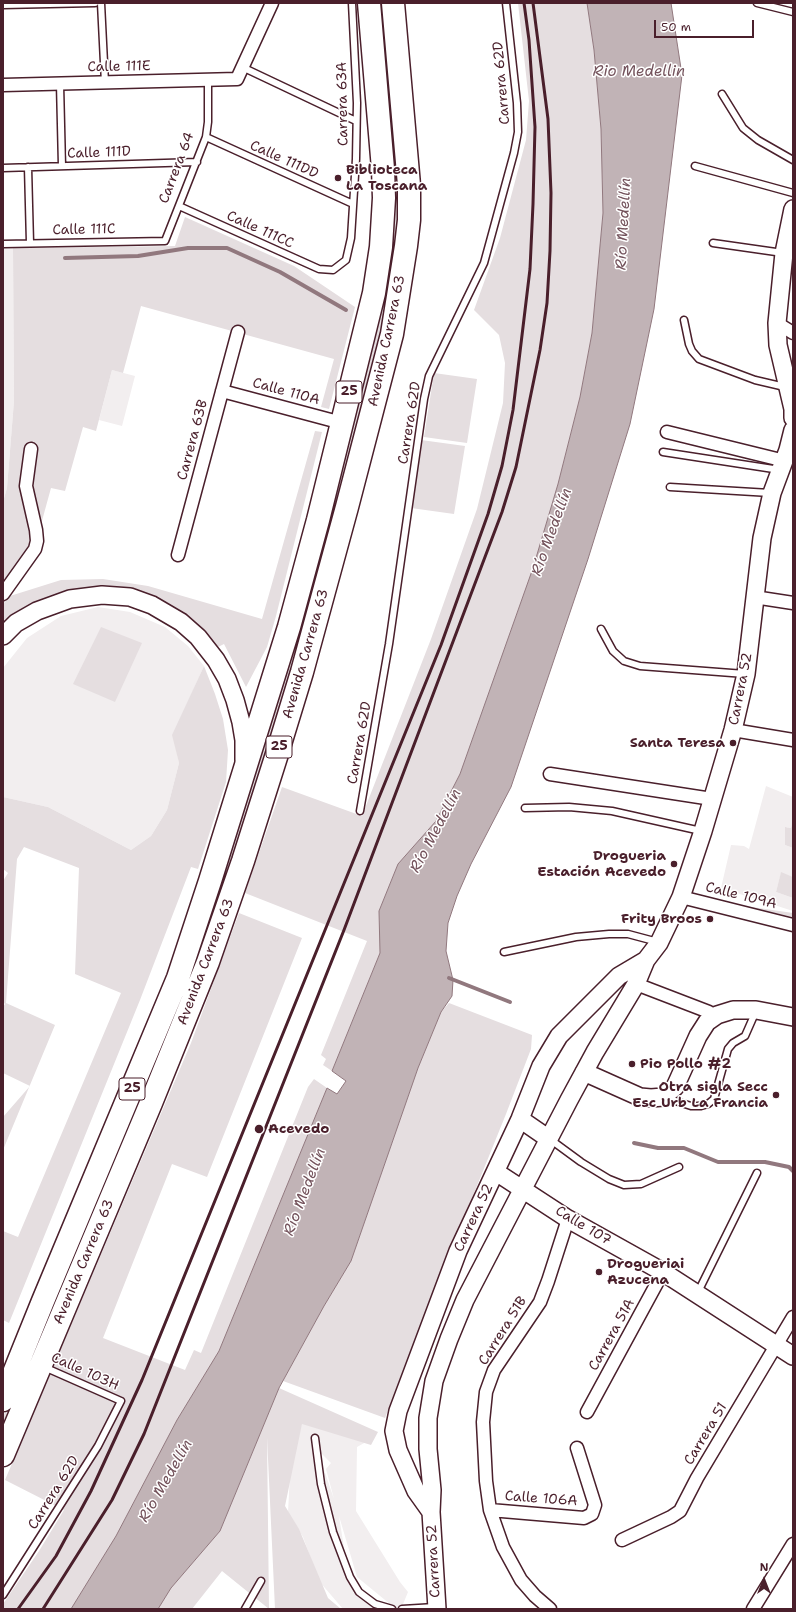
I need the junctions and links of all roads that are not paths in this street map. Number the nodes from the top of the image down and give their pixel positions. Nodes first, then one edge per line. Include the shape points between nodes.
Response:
1 (95, 3) edge
2 (101, 3) edge
3 (272, 3) edge
4 (352, 3) edge
5 (369, 3) edge
6 (393, 3) edge
7 (506, 3) edge
8 (757, 3) edge
9 (3, 5) edge
10 (793, 12) edge
11 (242, 68) junction
12 (208, 80) junction
13 (105, 83) junction
14 (60, 84) junction
15 (3, 85) edge
16 (722, 94) dead end
17 (356, 121) junction
18 (206, 137) junction
19 (793, 160) edge
20 (196, 162) junction
21 (62, 166) junction
22 (695, 166) dead end
23 (28, 167) junction
24 (3, 168) edge
25 (793, 193) edge
26 (353, 204) junction
27 (179, 206) junction
28 (793, 209) edge
29 (165, 241) joint
30 (713, 243) dead end
31 (3, 244) edge
32 (30, 244) junction
33 (784, 253) junction
34 (333, 270) joint
35 (684, 320) dead end
36 (777, 323) junction
37 (238, 332) dead end
38 (793, 333) edge
39 (787, 388) junction
40 (222, 391) junction
41 (793, 418) edge
42 (342, 423) junction
43 (793, 430) edge
44 (667, 432) dead end
45 (31, 449) dead end
46 (663, 452) dead end
47 (787, 459) edge
48 (670, 487) dead end
49 (772, 493) junction
50 (178, 555) dead end
51 (3, 594) edge
52 (754, 596) junction
53 (793, 604) edge
54 (601, 629) dead end
55 (3, 636) edge
56 (746, 674) junction
57 (733, 730) junction
58 (793, 740) edge
59 (244, 771) junction
60 (550, 774) dead end
61 (712, 799) junction
62 (525, 808) dead end
63 (360, 811) dead end
64 (703, 831) junction
65 (681, 897) junction
66 (793, 925) edge
67 (659, 943) junction
68 (504, 952) dead end
69 (646, 960) junction
70 (636, 984) junction
71 (756, 1010) junction
72 (709, 1012) dead end
73 (793, 1017) edge
74 (584, 1072) junction
75 (666, 1095) junction
76 (520, 1119) junction
77 (549, 1139) junction
78 (679, 1167) dead end
79 (496, 1172) junction
80 (757, 1174) dead end
81 (522, 1189) junction
82 (568, 1219) junction
83 (663, 1272) junction
84 (697, 1294) junction
85 (793, 1317) edge
86 (776, 1345) junction
87 (793, 1356) edge
88 (40, 1365) junction
89 (3, 1400) edge
90 (121, 1401) joint
91 (587, 1412) dead end
92 (315, 1438) dead end
93 (577, 1448) dead end
94 (428, 1449) junction
95 (398, 1450) junction
96 (3, 1455) edge
97 (490, 1510) junction
98 (431, 1512) junction
99 (622, 1540) dead end
100 (793, 1544) edge
101 (261, 1581) dead end
102 (3, 1595) edge
103 (437, 1608) edge
104 (245, 1609) edge
105 (392, 1609) edge
106 (402, 1609) edge
107 (550, 1609) edge
108 (753, 1609) edge

1 - 9 lane
2 - 13 lane
3 - 11 street
4 - 17 lane, Carrera 63A
5 - 42 highway, Avenida Carrera 63 / 25 via 381,137 383,223 374,293
6 - 88 highway, Avenida Carrera 63 / 25 via 409,185 409,220 392,334 302,672 224,917 190,1009
7 - 63 lane, Carrera 62D via 518,132 484,263 429,376 389,644
8 - 10 lane
11 - 12 street, Calle 111E via 237,79
11 - 17 lane
12 - 13 street, Calle 111E
12 - 18 lane, Carrera 64
13 - 14 street, Calle 111E
14 - 15 street, Calle 111E
14 - 21 lane
16 - 19 lane via 743,128 758,140
17 - 26 lane, Carrera 63A
18 - 20 lane, Carrera 64
18 - 26 lane, Calle 111DD
20 - 21 lane, Calle 111D
20 - 27 lane, Carrera 64
21 - 23 lane, Calle 111D
22 - 25 lane
23 - 24 lane, Calle 111D
23 - 32 lane
26 - 34 lane, Carrera 63A via 346,260
27 - 29 lane, Carrera 64
27 - 34 lane, Calle 111CC via 319,270
28 - 33 main road
29 - 32 lane, Calle 111C
30 - 33 lane
31 - 32 lane, Calle 111C
33 - 36 main road
35 - 39 lane via 692,351 698,359 755,380
36 - 38 street
36 - 39 main road via 778,345
37 - 40 street, Carrera 63B
39 - 41 main road
40 - 42 street, Calle 110A
40 - 50 street, Carrera 63B
42 - 59 highway, Avenida Carrera 63 / 25 via 294,611
43 - 47 main road, Carrera 52
44 - 47 street
45 - 51 street via 26,486 37,541 35,549
46 - 47 lane
47 - 49 main road, Carrera 52
48 - 49 lane
49 - 52 main road, Carrera 52 via 762,538
52 - 53 street
52 - 56 main road, Carrera 52
54 - 56 lane via 613,651 624,661 640,666
55 - 59 main road via 16,623 37,611 70,599 102,595 130,597 158,609 181,622 198,637 216,660 241,722
56 - 57 main road, Carrera 52
57 - 58 street
57 - 61 main road, Carrera 52
59 - 89 highway, Avenida Carrera 63 / 25 via 178,978
60 - 61 street
61 - 64 main road, Carrera 52
62 - 64 lane via 569,807 612,811
64 - 65 main road, Carrera 52
65 - 66 street, Calle 109A
65 - 67 main road, Carrera 52
67 - 68 lane via 628,934 608,934 576,937
67 - 69 main road, Carrera 52
69 - 70 main road, Carrera 52
69 - 76 main road, Carrera 52 via 619,976 559,1036 541,1066
70 - 72 street
70 - 74 main road, Carrera 52
71 - 73 main road
71 - 75 main road via 733,1010 717,1015 707,1022 675,1087
71 - 75 lane via 745,1036 728,1049 717,1092 711,1102 691,1106
74 - 75 main road via 640,1097
74 - 77 main road, Carrera 52
76 - 77 main road
76 - 79 main road, Carrera 52
77 - 78 lane via 581,1162 624,1185 640,1184
77 - 81 main road, Carrera 52
79 - 81 main road, Calle 107
79 - 95 main road, Carrera 52 via 458,1251 398,1411 394,1431
80 - 84 lane
81 - 82 main road, Calle 107
81 - 94 main road, Carrera 52 via 465,1300 448,1339 434,1381 428,1418
82 - 83 main road, Calle 107
82 - 97 street, Carrera 51B via 540,1302 494,1370 486,1392 484,1452
83 - 84 main road, Calle 107
83 - 91 street, Carrera 51A
84 - 86 main road, Calle 107
85 - 86 street, Carrera 51
86 - 87 main road, Calle 107
86 - 99 street, Carrera 51 via 680,1511
88 - 90 lane, Calle 103H
88 - 96 highway, Avenida Carrera 63 / 25
90 - 102 lane, Carrera 62D via 98,1446
92 - 105 lane via 324,1497 333,1532 350,1578 359,1592 375,1604
93 - 97 street, Calle 106A via 595,1505 592,1514 584,1518
94 - 95 main road via 410,1453
94 - 98 main road, Carrera 52 via 432,1490
95 - 98 main road, Carrera 52 via 416,1491
97 - 107 street, Carrera 51B via 503,1547 521,1580
98 - 103 main road, Carrera 52
100 - 108 street
101 - 104 lane
103 - 106 lane

